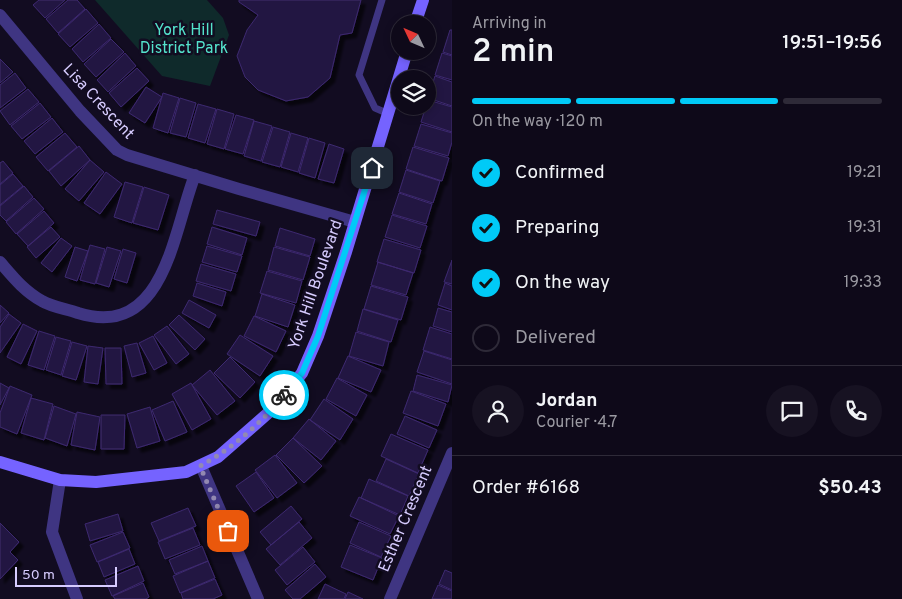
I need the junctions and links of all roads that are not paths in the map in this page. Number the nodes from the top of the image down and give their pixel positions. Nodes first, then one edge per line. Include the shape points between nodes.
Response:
1 (382, 0) edge
2 (423, 0) edge
3 (418, 15) edge
4 (0, 16) edge
5 (404, 60) edge
6 (389, 114) junction
7 (195, 175) junction
8 (355, 222) junction
9 (0, 262) edge
10 (452, 453) edge
11 (0, 462) edge
12 (200, 466) junction
13 (60, 480) junction
14 (73, 598) edge
15 (258, 599) edge
16 (390, 599) edge

1 - 6 lane via 359,75 376,108
2 - 3 street
4 - 7 street, Lisa Crescent via 80,111 118,150
5 - 6 street, York Hill Boulevard
6 - 8 street, York Hill Boulevard
7 - 8 street, Lisa Crescent
7 - 9 street via 166,269 148,297 120,315 86,315 43,302 19,285
8 - 12 street, York Hill Boulevard via 318,336 302,373 269,412 218,457
10 - 16 street, Esther Crescent
11 - 13 street, York Hill Boulevard
12 - 13 street, York Hill Boulevard via 186,472 144,478 96,482
12 - 15 street
13 - 14 street via 52,532

